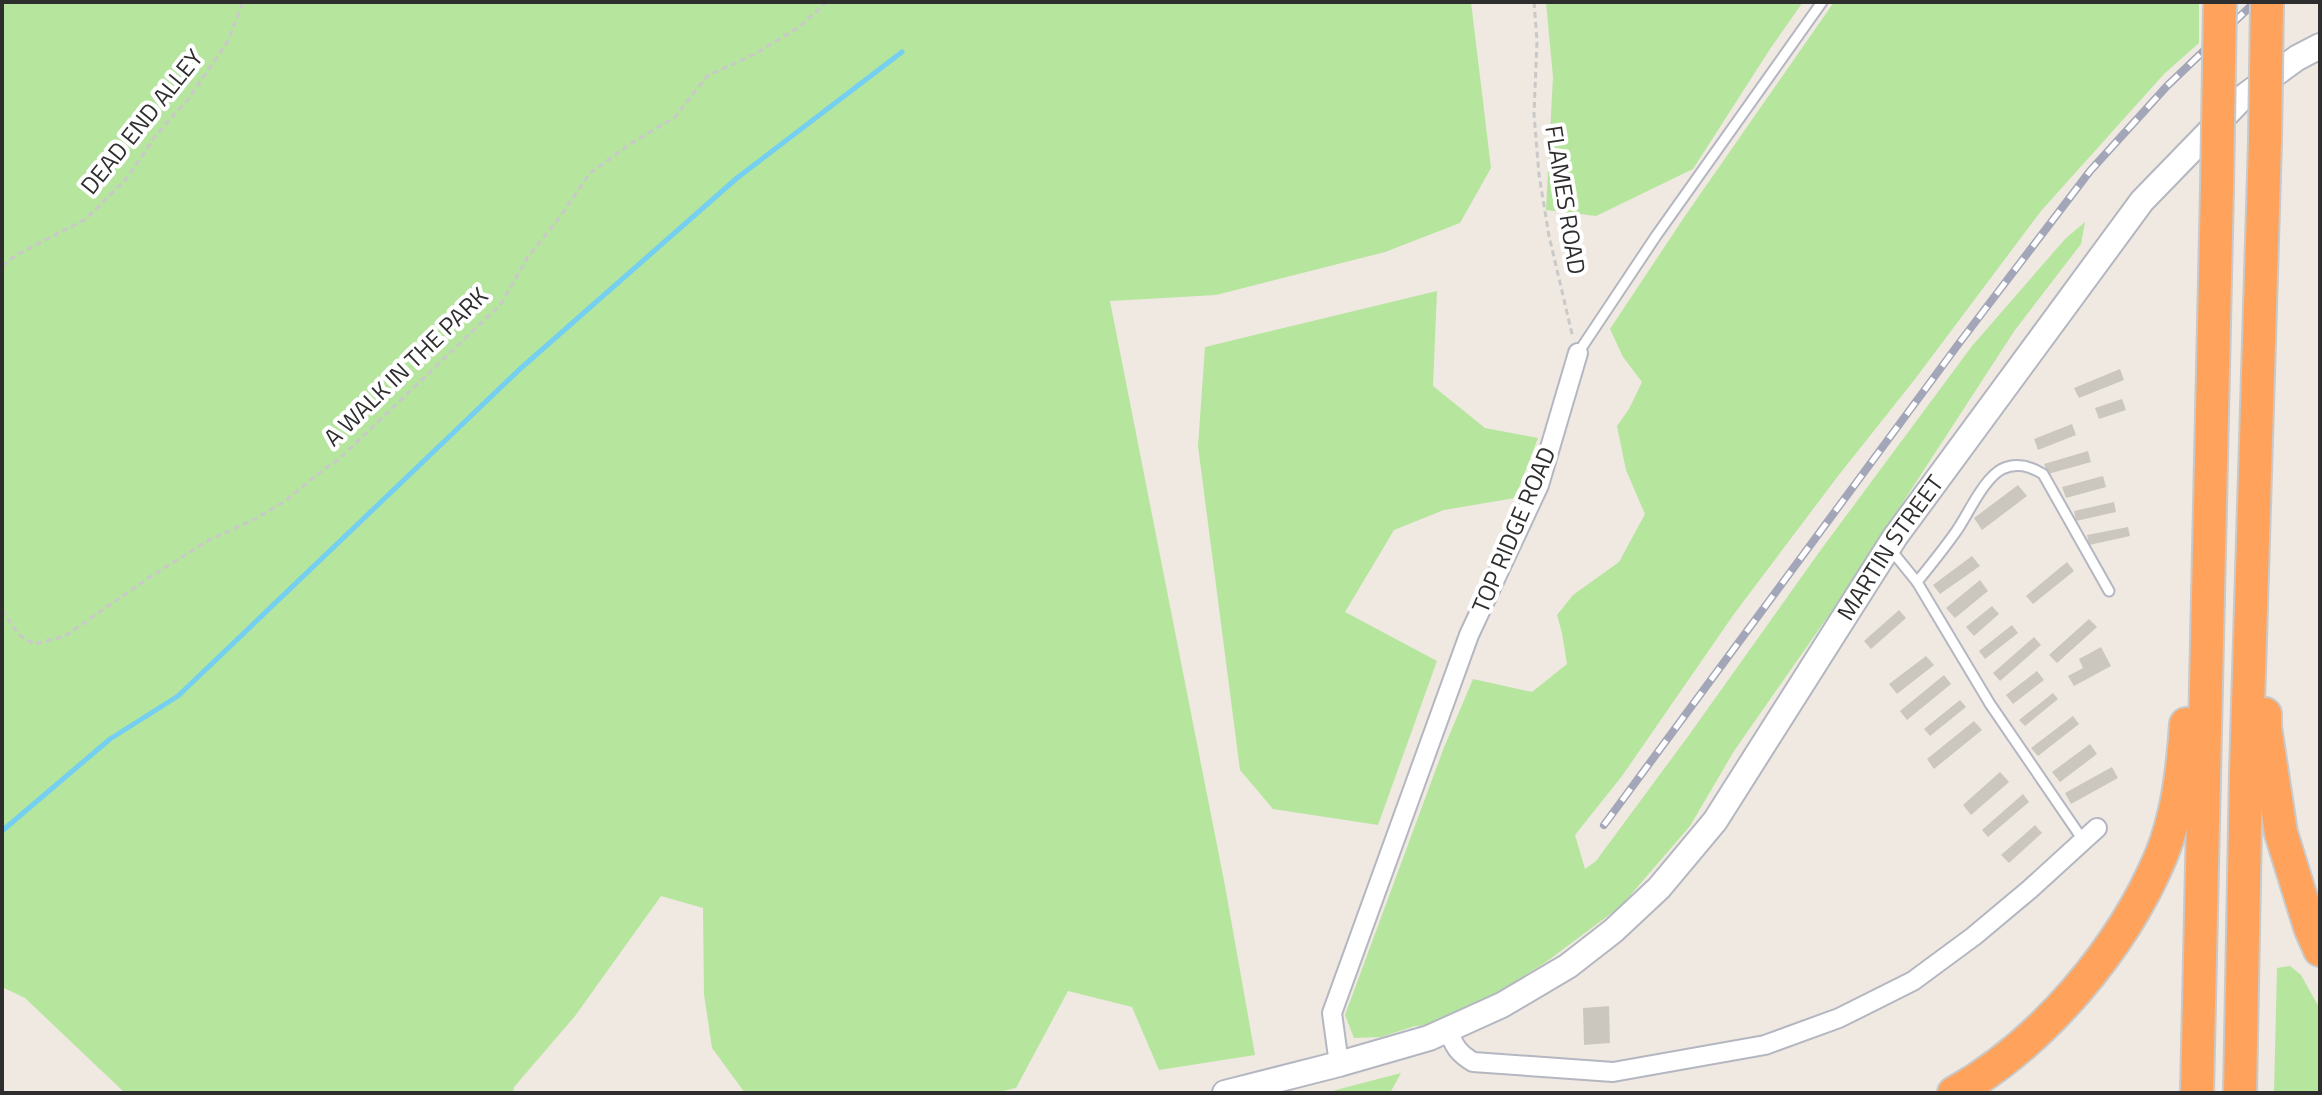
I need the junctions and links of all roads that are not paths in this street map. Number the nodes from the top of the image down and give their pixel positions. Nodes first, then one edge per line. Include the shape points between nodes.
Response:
1 (1822, 2) edge
2 (2220, 2) edge
3 (2267, 2) edge
4 (2320, 46) edge
5 (1578, 353) joint
6 (2257, 443) junction
7 (2210, 482) junction
8 (1889, 547) junction
9 (1917, 582) junction
10 (2109, 591) dead end
11 (2090, 834) joint
12 (2320, 950) edge
13 (1448, 1030) junction
14 (1339, 1064) junction
15 (1225, 1093) edge
16 (1954, 1093) edge
17 (2197, 1093) edge
18 (2240, 1093) edge

1 - 5 lane, TOP RIDGE ROAD
2 - 7 highway, bridge
3 - 6 highway, bridge
4 - 8 street, MARTIN STREET via 2242,98 2142,201
5 - 14 street, TOP RIDGE ROAD via 1539,485 1469,635 1332,1013
6 - 12 highway via 2265,727 2281,833
6 - 18 highway
7 - 16 highway via 2178,798 2162,855 2102,960 2061,1008 2019,1047
7 - 17 highway
8 - 9 lane
8 - 13 street, MARTIN STREET via 1715,821 1659,888 1568,966
9 - 10 lane via 1989,479 2014,465 2043,474
9 - 11 lane via 1990,704
11 - 13 street via 1996,918 1913,981 1839,1018 1765,1045 1613,1072 1473,1062 1460,1054
13 - 14 street, MARTIN STREET
14 - 15 street, MARTIN STREET

